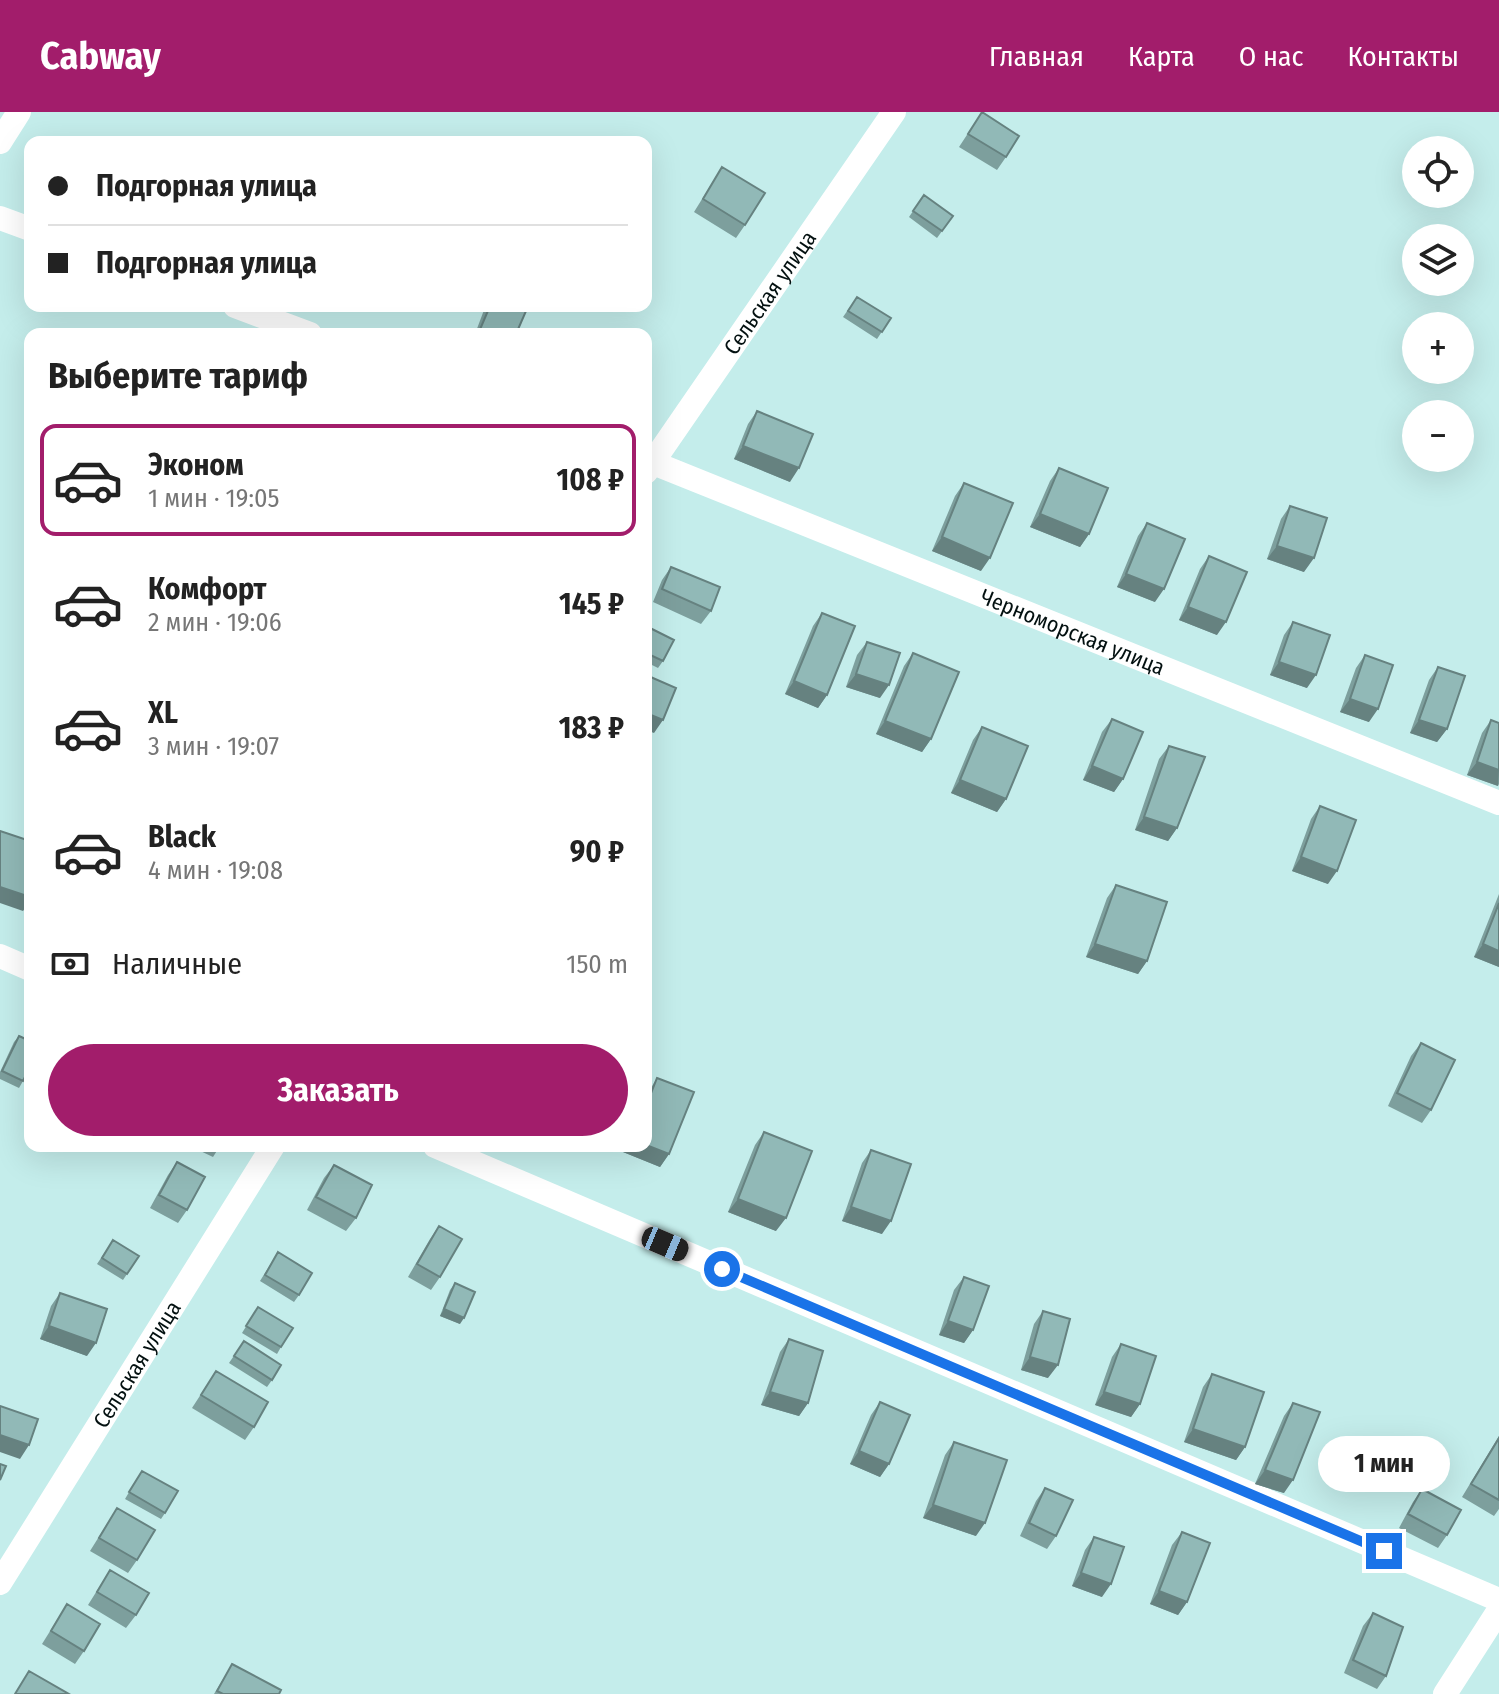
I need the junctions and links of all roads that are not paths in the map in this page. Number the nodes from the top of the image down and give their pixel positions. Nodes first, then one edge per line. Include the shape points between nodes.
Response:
1 (19, 112) edge
2 (894, 112) edge
3 (0, 142) edge
4 (0, 218) edge
5 (24, 227) edge
6 (251, 312) edge
7 (294, 328) edge
8 (652, 458) edge
9 (652, 466) edge
10 (1499, 803) edge
11 (0, 956) edge
12 (24, 966) edge
13 (269, 1152) edge
14 (449, 1152) edge
15 (0, 1583) edge
16 (1499, 1600) edge
17 (1499, 1610) edge
18 (1445, 1694) edge

1 - 3 street
2 - 8 street, Сельская улица
4 - 5 street
6 - 7 street
9 - 10 street, Черноморская улица
11 - 12 street
13 - 15 street, Сельская улица
14 - 16 street
17 - 18 street

